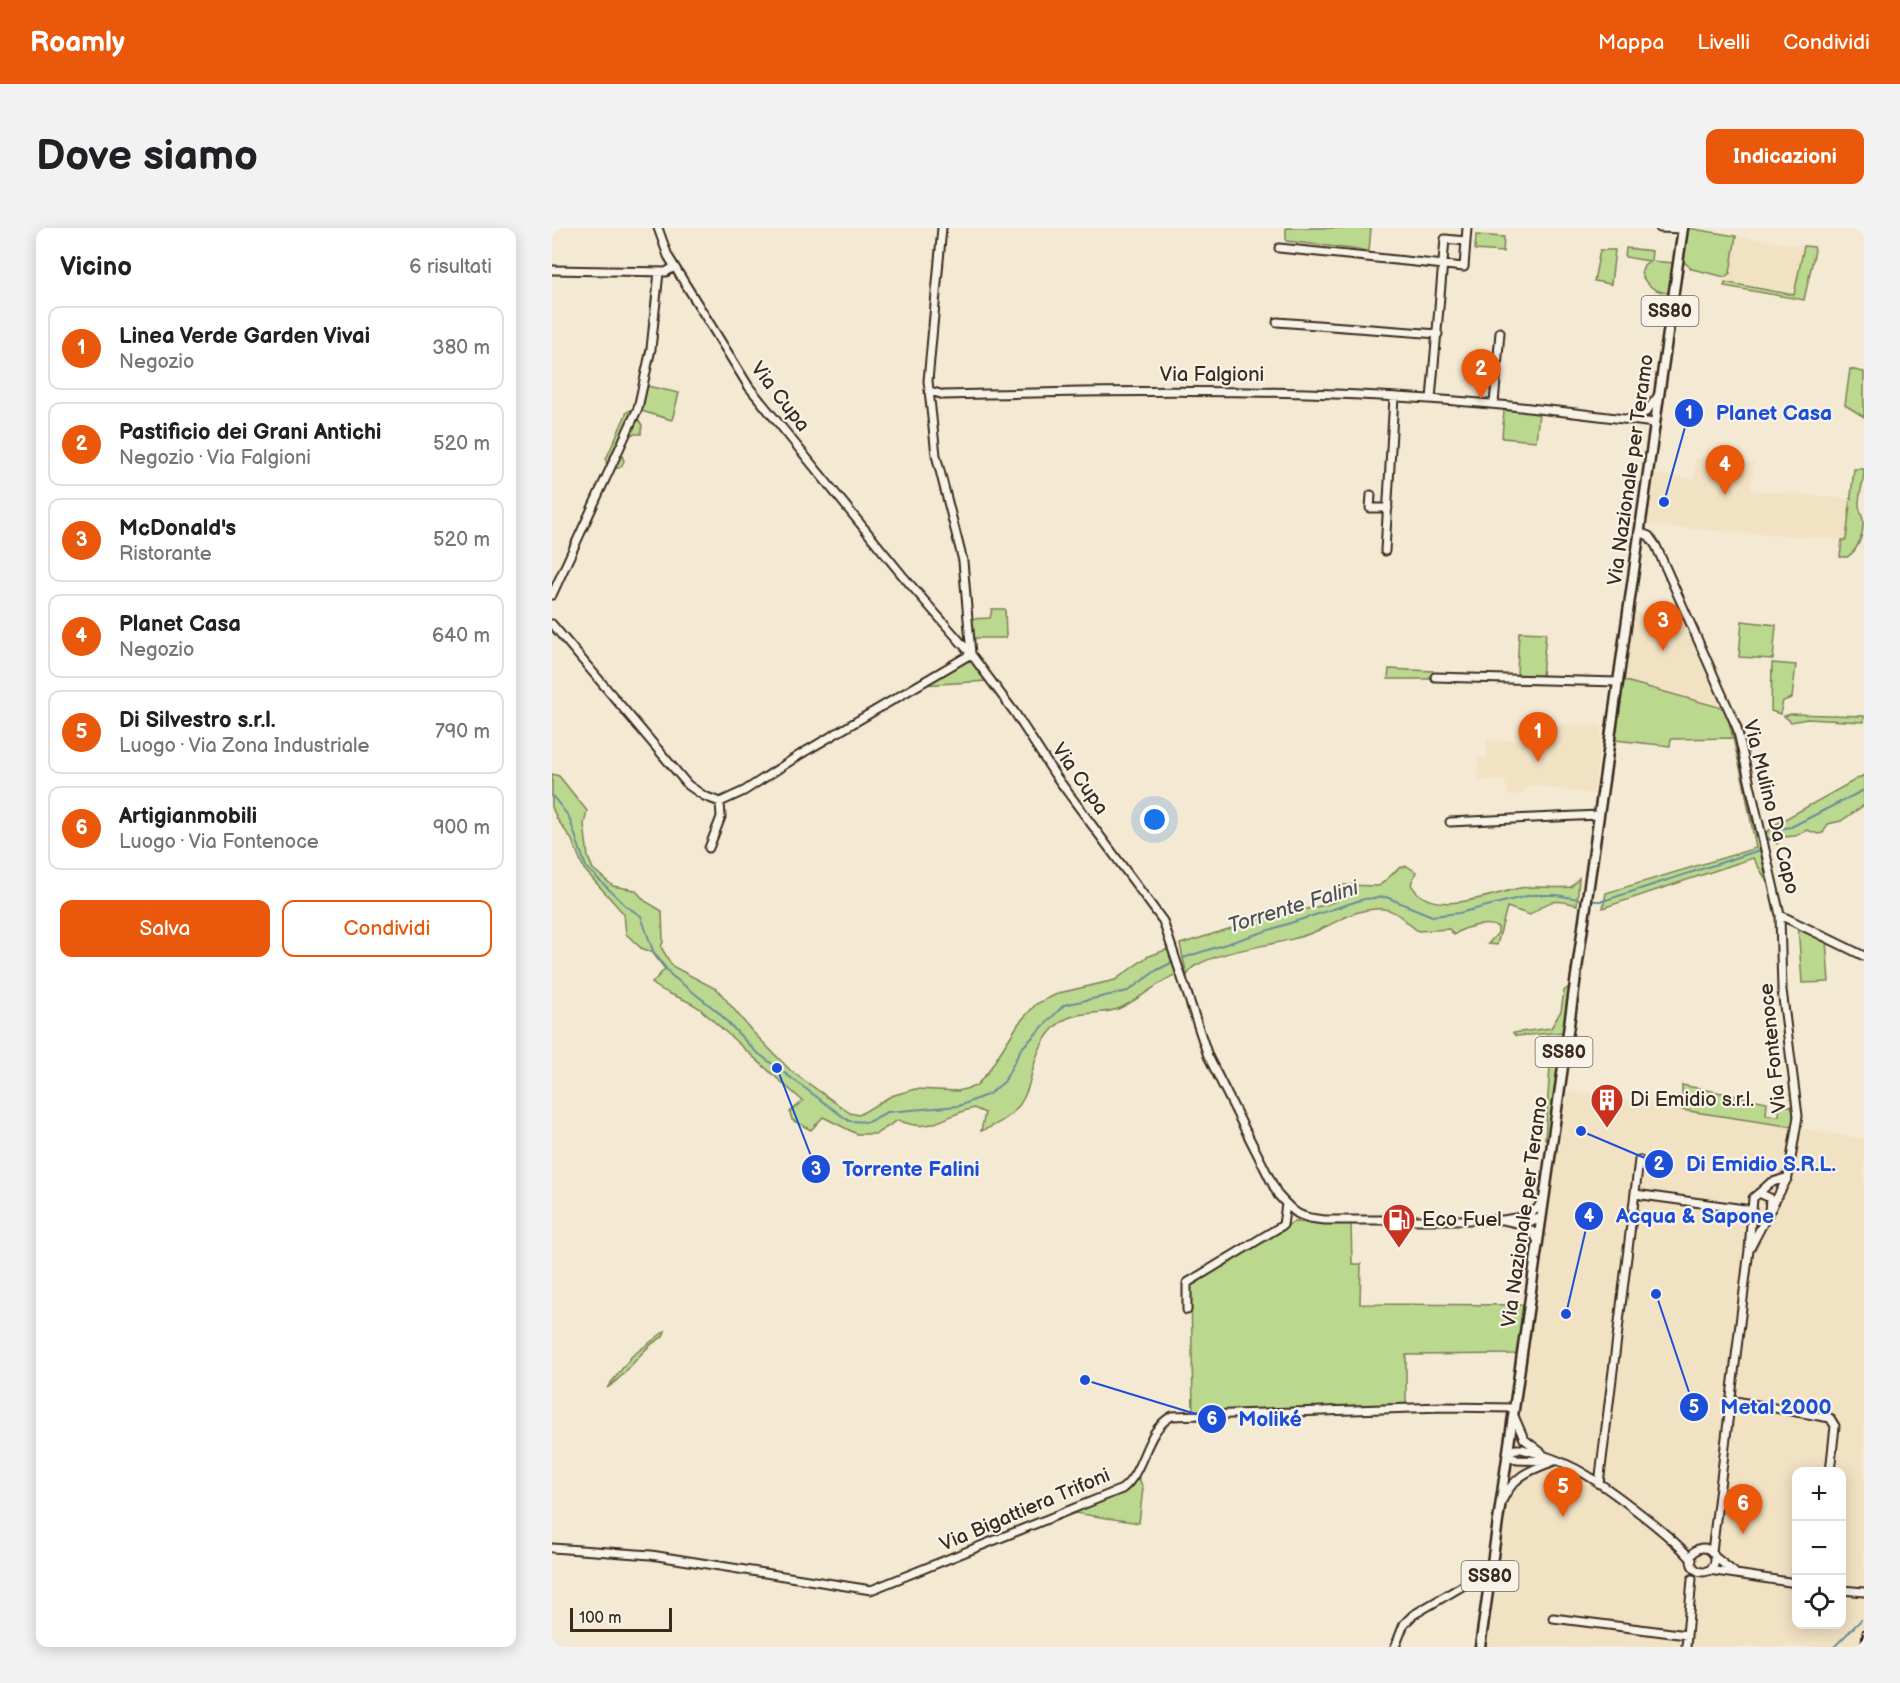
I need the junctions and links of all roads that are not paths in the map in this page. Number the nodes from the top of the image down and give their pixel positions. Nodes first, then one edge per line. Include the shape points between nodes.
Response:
1 (658, 228) edge
2 (942, 228) edge
3 (1467, 228) edge
4 (1660, 228) edge
5 (1682, 229) edge
6 (1466, 241) junction
7 (1279, 248) dead end
8 (1443, 265) junction
9 (675, 267) junction
10 (552, 270) edge
11 (659, 272) junction
12 (1277, 322) dead end
13 (1500, 332) dead end
14 (1438, 334) junction
15 (930, 391) junction
16 (1659, 394) junction
17 (1394, 397) junction
18 (1431, 399) junction
19 (1494, 404) junction
20 (1626, 419) junction
21 (1654, 423) junction
22 (1371, 495) dead end
23 (1388, 508) junction
24 (1639, 532) junction
25 (1385, 551) dead end
26 (552, 595) edge
27 (552, 624) edge
28 (971, 654) junction
29 (1435, 677) dead end
30 (1618, 682) junction
31 (720, 802) junction
32 (1599, 815) junction
33 (1450, 822) dead end
34 (709, 848) dead end
35 (1780, 915) junction
36 (1864, 956) edge
37 (1639, 1160) dead end
38 (1788, 1177) junction
39 (1759, 1193) junction
40 (1635, 1194) junction
41 (1544, 1195) junction
42 (1286, 1204) junction
43 (1752, 1210) junction
44 (1769, 1212) junction
45 (1519, 1220) junction
46 (1541, 1220) junction
47 (1538, 1242) junction
48 (1749, 1250) junction
49 (1186, 1310) dead end
50 (1730, 1401) junction
51 (1514, 1411) junction
52 (1507, 1454) junction
53 (1555, 1461) junction
54 (1831, 1467) edge
55 (1599, 1484) junction
56 (1500, 1506) junction
57 (1712, 1537) junction
58 (1678, 1546) junction
59 (552, 1548) edge
60 (1699, 1550) junction
61 (1713, 1555) junction
62 (1692, 1563) junction
63 (1706, 1571) junction
64 (1736, 1573) junction
65 (1490, 1578) junction
66 (1692, 1578) junction
67 (1792, 1581) edge
68 (1846, 1590) edge
69 (1864, 1592) edge
70 (1553, 1618) dead end
71 (1687, 1635) junction
72 (1395, 1647) edge
73 (1480, 1647) edge
74 (1686, 1647) edge

1 - 9 street, Via Cupa
2 - 15 street via 930,336
3 - 6 street
4 - 5 street
5 - 16 main road, Via Nazionale per Teramo / SS80
6 - 8 street via 1464,267
6 - 8 street via 1445,238
7 - 8 street
8 - 14 street
9 - 11 street
9 - 28 street, Via Cupa via 749,387
10 - 11 street
11 - 26 street via 651,349 638,408
12 - 14 street
13 - 19 street
14 - 18 street
15 - 17 street, Via Falgioni via 944,395 1107,391
15 - 28 street via 936,454 963,561
16 - 20 street via 1643,415
16 - 21 main road, Via Nazionale per Teramo / SS80
17 - 18 street, Via Falgioni
17 - 23 street
18 - 19 street, Via Falgioni
19 - 20 street, Via Falgioni
20 - 21 street, Via Falgioni
21 - 24 main road, Via Nazionale per Teramo / SS80
22 - 23 street via 1370,508
23 - 25 street
24 - 30 main road, Via Nazionale per Teramo / SS80
24 - 35 street, Via Mulino Da Capo via 1649,536 1656,546 1737,728
27 - 31 street via 688,784
28 - 31 street via 810,748 744,792
28 - 42 street, Via Cupa via 1163,921 1208,1056
29 - 30 street
30 - 32 main road, Via Nazionale per Teramo / SS80
31 - 34 street via 722,817
32 - 33 street
32 - 41 main road, Via Nazionale per Teramo / SS80
35 - 36 street, Via Mulino Da Capo
35 - 38 street, Via Fontenoce via 1782,990 1798,1116
37 - 40 street
38 - 39 street via 1770,1183
38 - 44 street, Via Fontenoce
39 - 43 street, Via Fontenoce via 1753,1198
39 - 44 street via 1770,1198
40 - 43 street
40 - 55 street
41 - 45 street via 1537,1209
41 - 46 main road, Via Nazionale per Teramo / SS80
42 - 45 street, Via Cupa via 1305,1218 1325,1220
42 - 49 street via 1284,1225 1187,1283
43 - 48 street, Via Fontenoce
44 - 48 street, Via Fontenoce
45 - 46 street, Via Cupa
45 - 47 street
46 - 47 main road, Via Nazionale per Teramo / SS80
47 - 51 main road, Via Nazionale per Teramo / SS80
48 - 50 street, Via Fontenoce
50 - 54 street via 1830,1418 1835,1426
50 - 57 street, Via Fontenoce
51 - 52 main road, Via Nazionale per Teramo / SS80
51 - 53 street via 1524,1439
51 - 59 street, Via Bigattiera Trifoni via 1443,1407 1172,1416 1157,1428 1137,1473 1122,1489 872,1590 651,1555
52 - 53 street via 1517,1460
52 - 53 street via 1522,1449
52 - 56 main road, Via Nazionale per Teramo / SS80
53 - 55 street
53 - 56 street via 1518,1477
55 - 58 street
56 - 65 main road, Via Nazionale per Teramo / SS80
57 - 60 street
57 - 61 street, Via Fontenoce
58 - 60 street
58 - 62 street
60 - 61 street
60 - 62 street
61 - 63 street via 1714,1565
61 - 64 street
62 - 63 street
62 - 66 street
63 - 64 street
63 - 66 street
64 - 67 street
65 - 72 street via 1478,1577 1413,1615 1404,1624
65 - 73 main road, Via Nazionale per Teramo / SS80
66 - 71 street
68 - 69 street
70 - 71 street
71 - 74 street

